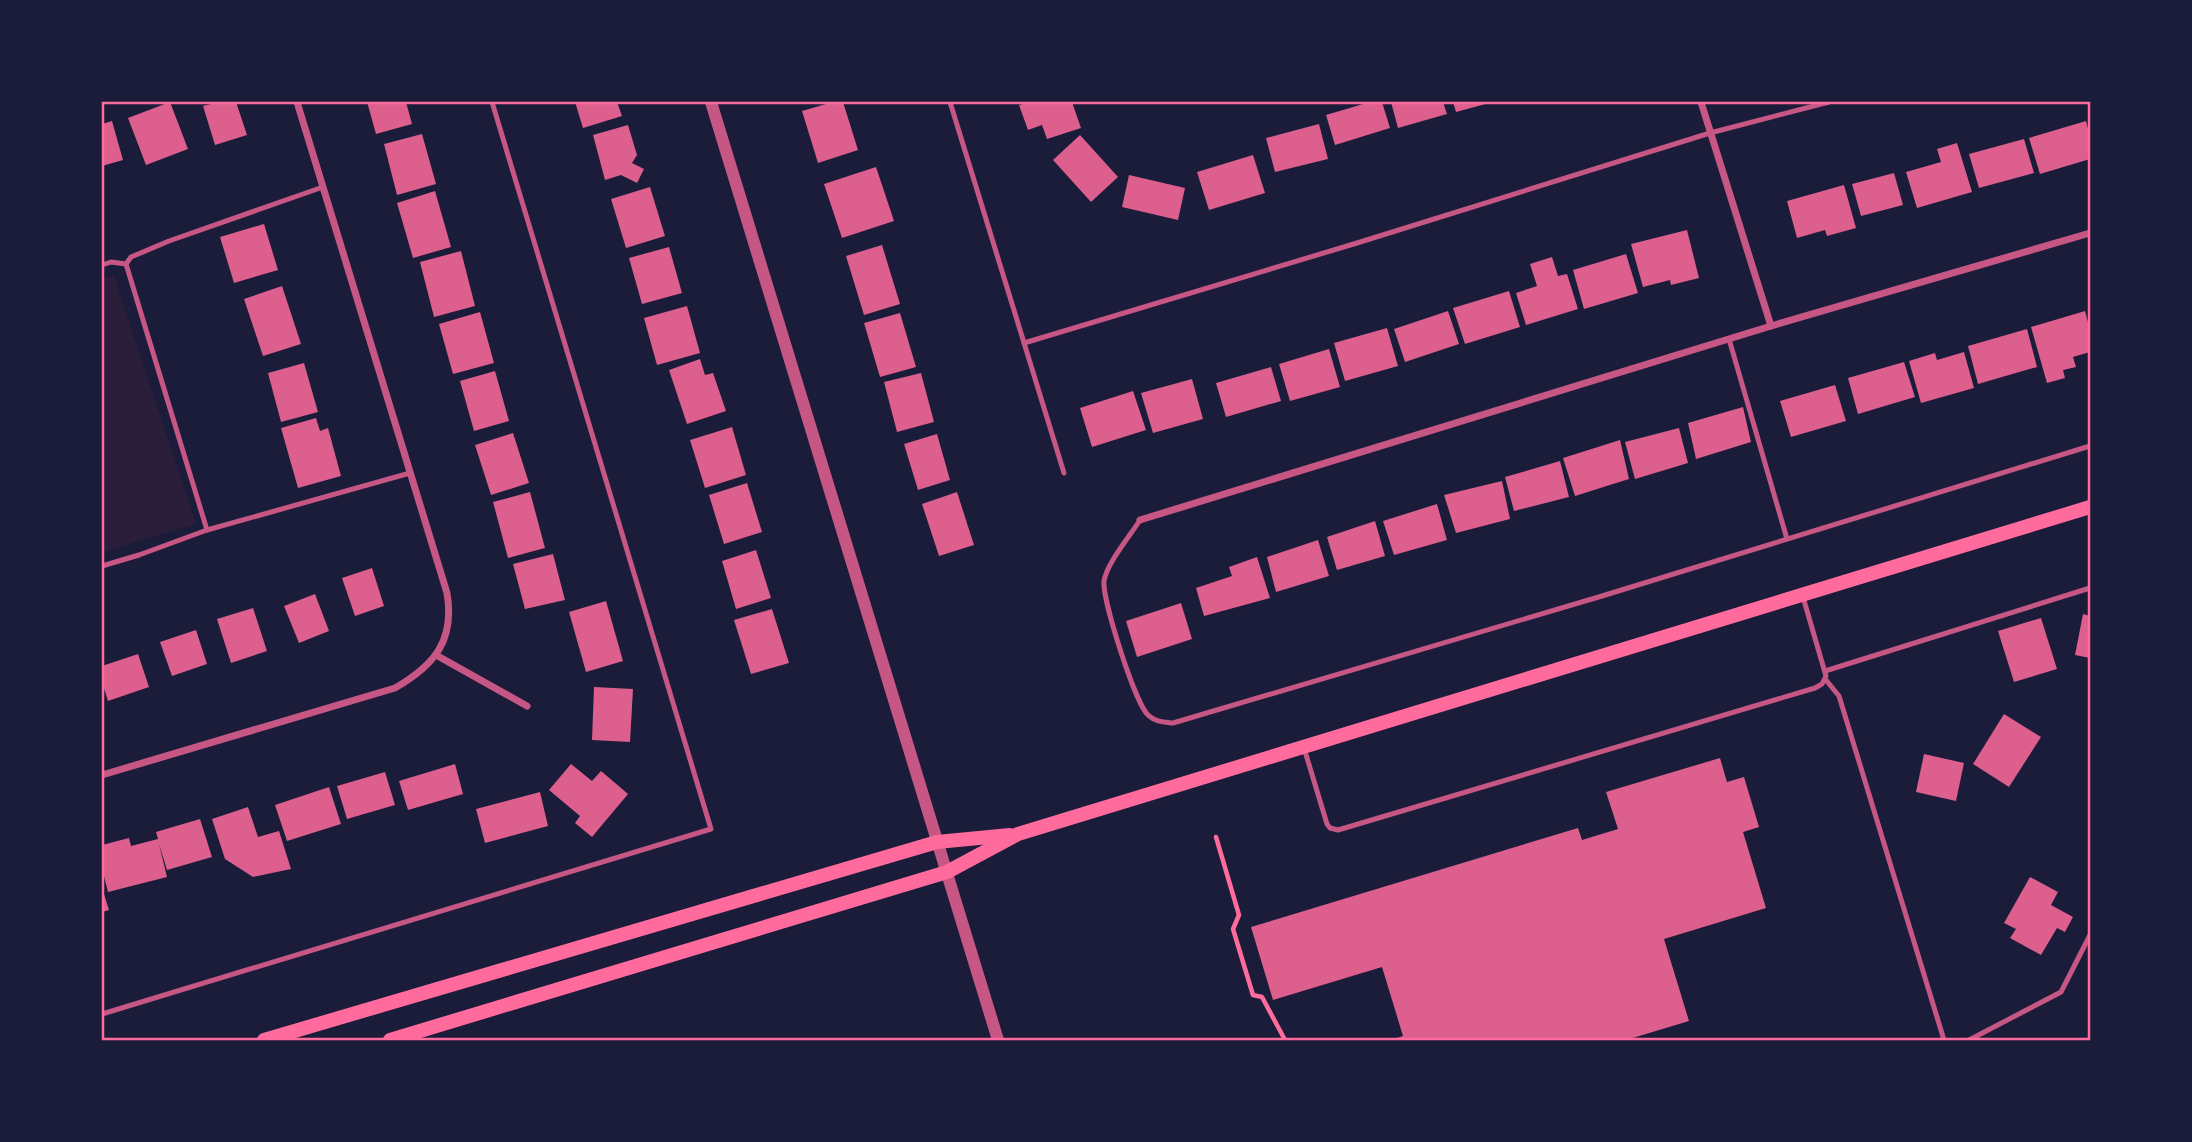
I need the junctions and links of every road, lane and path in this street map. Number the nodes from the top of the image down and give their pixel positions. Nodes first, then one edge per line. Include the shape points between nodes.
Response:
1 (297, 102) edge
2 (492, 102) edge
3 (711, 102) edge
4 (950, 102) edge
5 (1701, 102) edge
6 (1829, 102) edge
7 (1710, 133) junction
8 (323, 187) junction
9 (2091, 233) edge
10 (126, 264) junction
11 (102, 265) edge
12 (1771, 326) junction
13 (1729, 339) junction
14 (1024, 342) junction
15 (2091, 446) edge
16 (410, 473) junction
17 (1063, 473) dead end
18 (2091, 507) edge
19 (1140, 520) joint
20 (207, 530) junction
21 (1787, 539) junction
22 (102, 566) edge
23 (2091, 588) edge
24 (1802, 594) junction
25 (436, 655) junction
26 (1825, 671) junction
27 (1826, 680) junction
28 (527, 706) dead end
29 (1304, 747) junction
30 (102, 775) edge
31 (1018, 834) junction
32 (1216, 837) dead end
33 (937, 842) junction
34 (947, 872) junction
35 (2091, 936) edge
36 (102, 1014) edge
37 (264, 1041) edge
38 (390, 1041) edge
39 (998, 1041) edge
40 (1285, 1041) edge
41 (1944, 1041) edge
42 (1969, 1041) edge

1 - 8 street
2 - 36 lane via 711,829
3 - 33 street
4 - 14 lane
5 - 7 street
6 - 7 lane
7 - 12 street
7 - 14 lane
8 - 10 lane via 169,241 131,257
8 - 16 street
9 - 12 street
10 - 11 lane
10 - 20 lane
12 - 13 street
13 - 19 street
13 - 21 lane
14 - 17 lane
15 - 21 lane
16 - 20 lane
16 - 25 street via 450,610 448,630
18 - 24 main road
19 - 21 lane via 1104,580 1107,603 1137,701 1149,716 1173,723
20 - 22 lane
23 - 26 lane
24 - 26 lane
24 - 29 main road
25 - 28 street
25 - 30 street via 409,680 380,694
26 - 27 lane
27 - 29 lane via 1815,688 1338,831 1327,824
27 - 41 lane via 1839,696
29 - 31 main road
31 - 33 main road
31 - 34 main road
32 - 40 path via 1239,915 1233,929 1253,995 1262,997
33 - 34 street
33 - 37 main road
34 - 38 main road
34 - 39 street
35 - 42 lane via 2060,992

